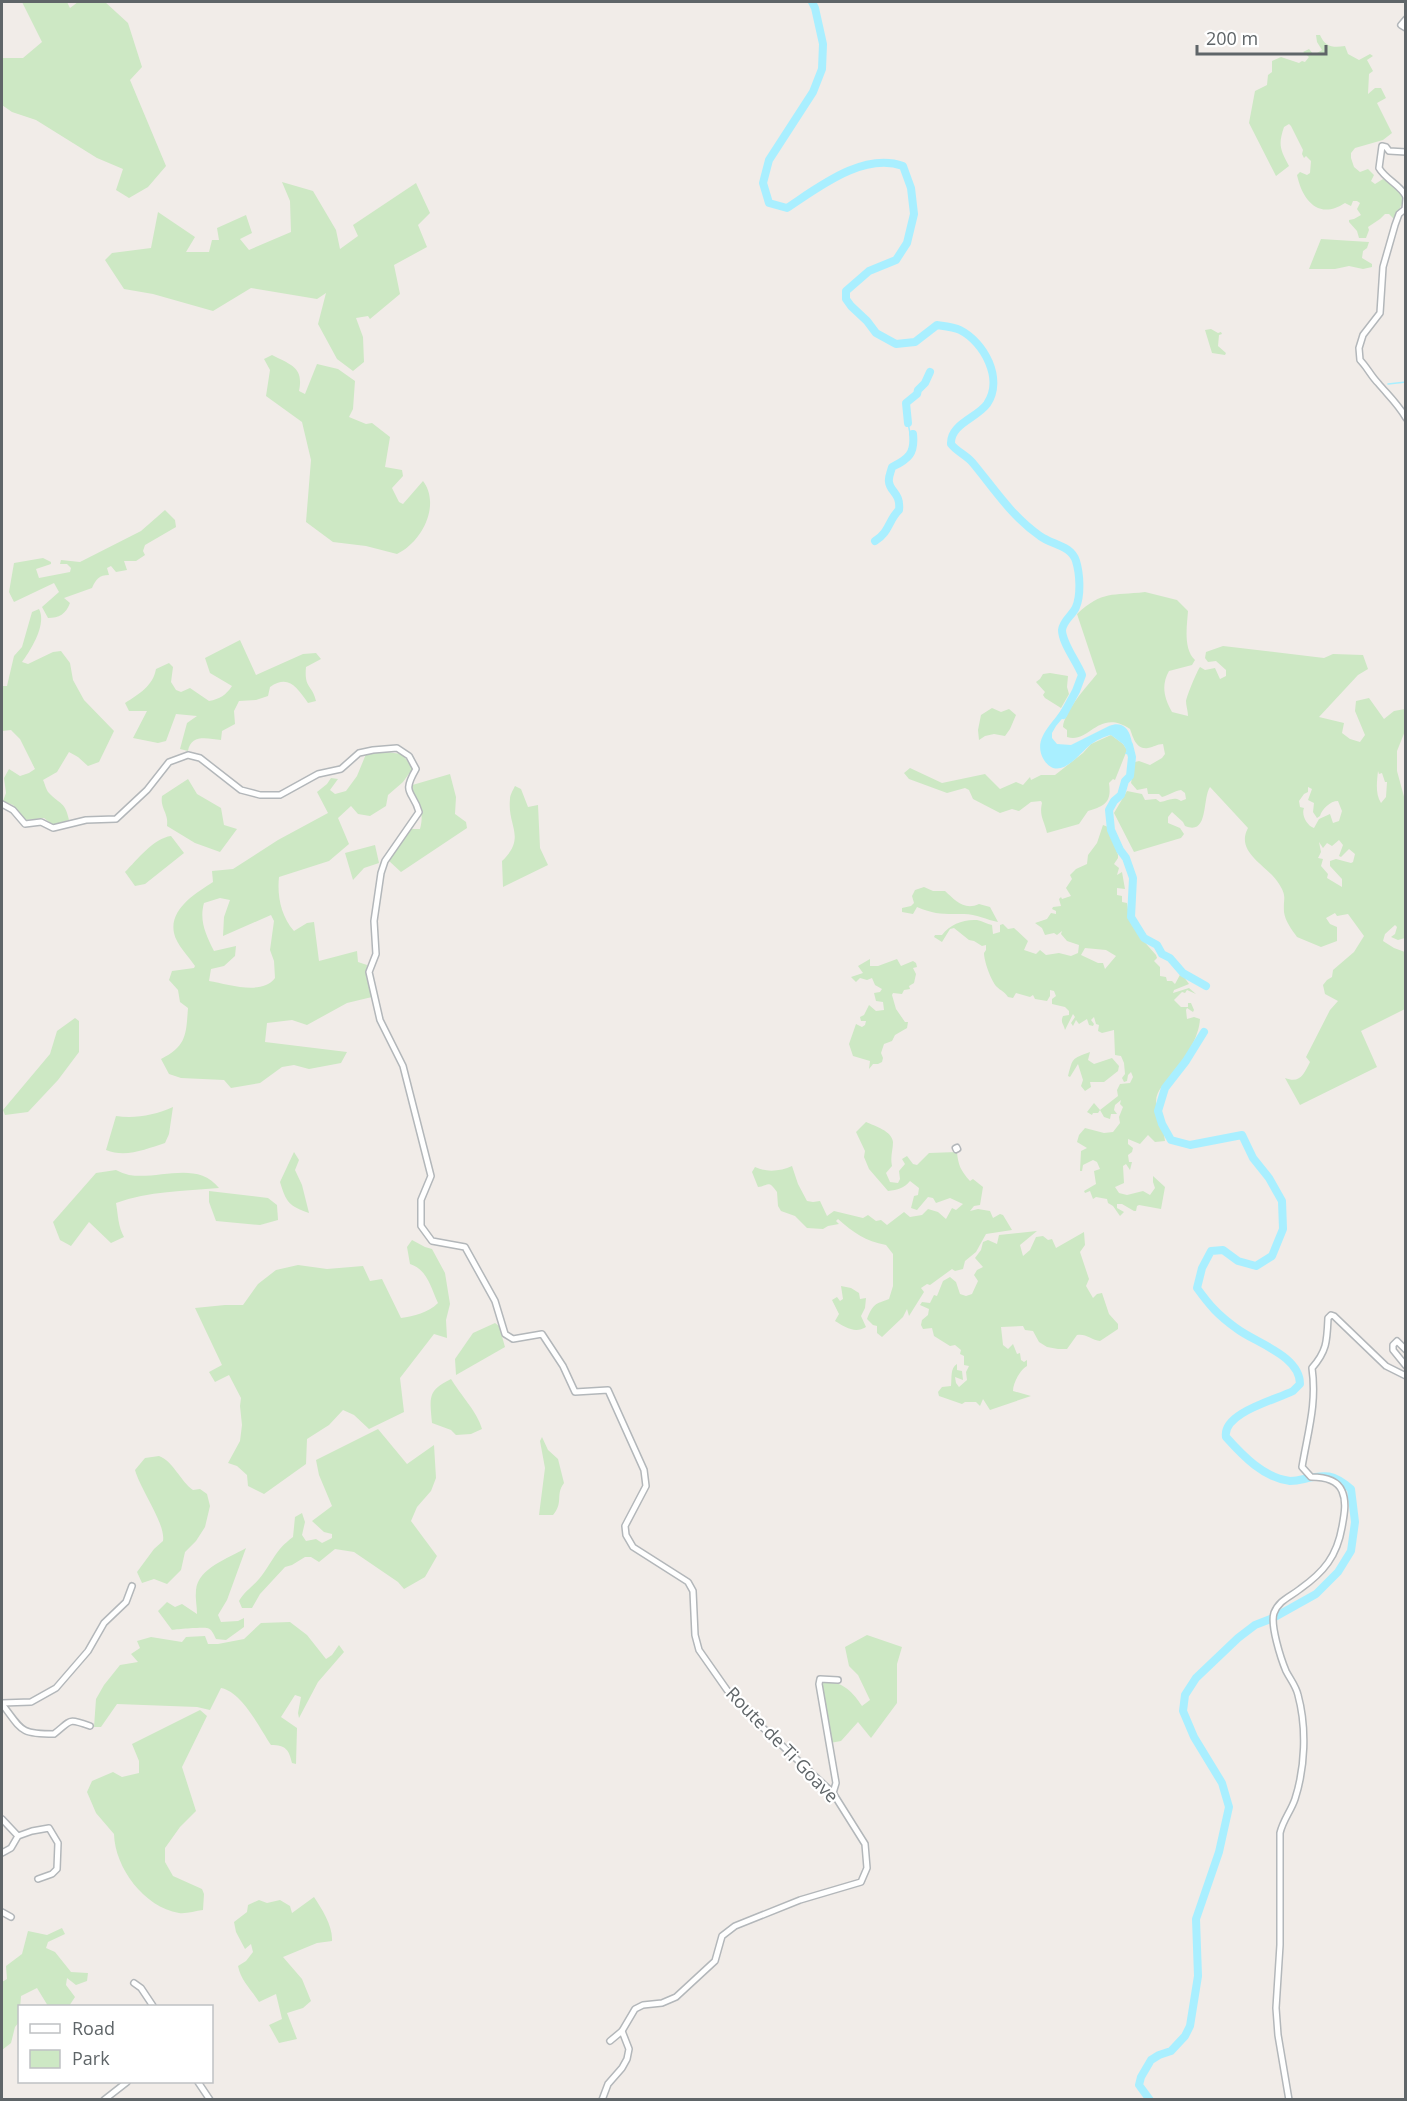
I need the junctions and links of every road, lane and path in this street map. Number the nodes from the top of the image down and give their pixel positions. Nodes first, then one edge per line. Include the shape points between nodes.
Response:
1 (1406, 19) edge
2 (1406, 28) edge
3 (1406, 152) edge
4 (1406, 198) edge
5 (1406, 418) edge
6 (2, 804) edge
7 (1406, 1350) edge
8 (1406, 1366) edge
9 (1406, 1376) edge
10 (132, 1586) dead end
11 (838, 1680) dead end
12 (2, 1704) edge
13 (90, 1726) dead end
14 (833, 1793) junction
15 (2, 1819) edge
16 (18, 1836) junction
17 (2, 1853) edge
18 (38, 1879) dead end
19 (2, 1912) edge
20 (11, 1917) dead end
21 (135, 1983) dead end
22 (152, 2005) edge
23 (622, 2031) junction
24 (610, 2041) dead end
25 (126, 2083) edge
26 (199, 2083) edge
27 (104, 2100) edge
28 (210, 2100) edge
29 (602, 2100) edge
30 (1289, 2100) edge

1 - 2 street via 1401,24
3 - 4 street via 1389,151 1382,146 1379,168 1404,191
4 - 5 street via 1383,267 1380,313 1366,330 1359,348 1360,360
6 - 14 street, Route de Ti Goave via 25,824 41,822 53,828 86,820 116,819 170,762 188,755 200,758 242,790 260,795 280,795 318,774 341,769 359,753 397,748 409,756 416,769 408,789 419,812 381,873 374,921 376,954 369,972 380,1020 404,1066 431,1176 421,1200 421,1226 432,1241 465,1246 495,1301 505,1334 513,1339 542,1334 575,1392 608,1390 644,1470 646,1486 625,1526 626,1535 633,1547 688,1582 693,1591 699,1650 761,1726
7 - 8 street via 1397,1341 1393,1345
9 - 30 street via 1386,1366 1334,1316 1328,1318 1326,1348 1312,1368 1314,1408 1302,1467 1311,1477 1324,1477 1339,1485 1345,1510 1343,1525 1336,1553 1328,1564 1282,1601 1273,1618 1280,1652 1298,1696 1303,1736 1297,1792 1280,1833 1276,2008
10 - 12 street via 126,1602 104,1623 88,1652 56,1688 31,1702
11 - 14 street via 820,1678 819,1684 836,1783
12 - 13 street via 27,1733 54,1734 70,1721
14 - 23 street, Route de Ti Goave via 865,1844 867,1868 861,1882 800,1900 735,1926 722,1936 715,1961 676,1997 635,2008
15 - 16 street
16 - 17 street
16 - 18 street via 47,1828 58,1843 57,1869
19 - 20 street
21 - 22 street
23 - 24 street, Route de Ti Goave
23 - 29 street via 629,2049 627,2059 608,2084
25 - 27 street
26 - 28 street

